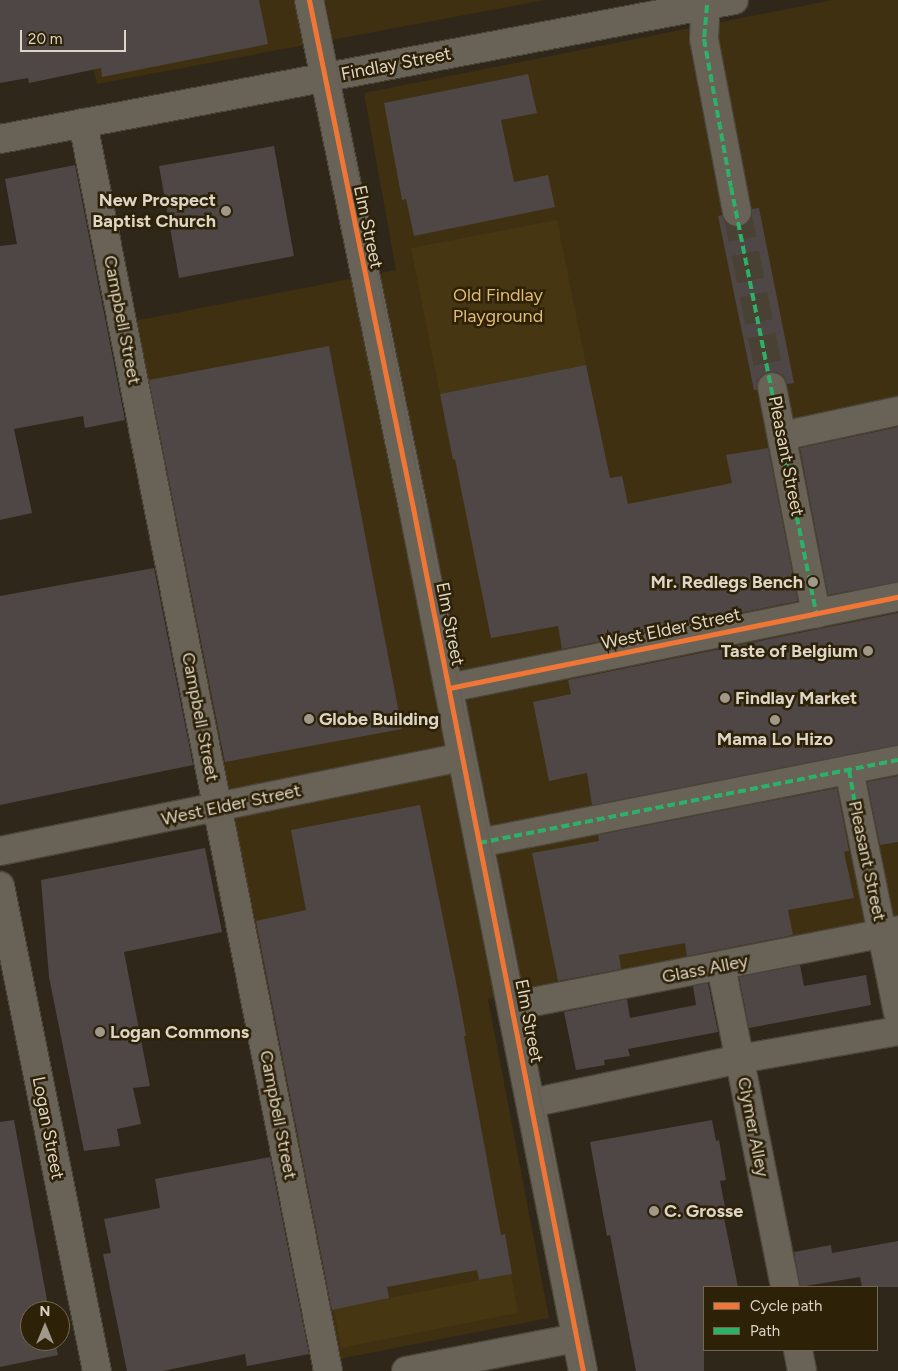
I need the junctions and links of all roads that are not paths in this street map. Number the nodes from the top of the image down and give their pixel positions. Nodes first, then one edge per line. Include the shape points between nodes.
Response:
1 (309, 0) edge
2 (734, 0) edge
3 (706, 3) edge
4 (324, 78) junction
5 (83, 123) junction
6 (0, 139) edge
7 (737, 212) tunnel mouth
8 (772, 387) tunnel mouth
9 (898, 412) edge
10 (782, 436) junction
11 (898, 597) edge
12 (816, 614) junction
13 (449, 688) junction
14 (462, 758) junction
15 (898, 760) edge
16 (849, 770) junction
17 (217, 808) junction
18 (479, 843) junction
19 (0, 851) edge
20 (0, 886) edge
21 (890, 932) edge
22 (721, 966) junction
23 (512, 1006) junction
24 (898, 1012) edge
25 (898, 1031) edge
26 (739, 1059) junction
27 (531, 1103) junction
28 (785, 1286) edge
29 (576, 1338) junction
30 (798, 1351) edge
31 (96, 1371) edge
32 (328, 1371) edge
33 (406, 1371) edge
34 (583, 1371) edge
35 (802, 1371) edge

1 - 4 street, Elm Street
2 - 3 street, Findlay Street
3 - 4 street, Findlay Street
3 - 7 street via 704,39
4 - 5 street, Findlay Street
4 - 13 street, Elm Street
5 - 6 street, Findlay Street
5 - 17 street, Campbell Street
8 - 10 street, Pleasant Street
9 - 10 street
10 - 12 street, Pleasant Street
11 - 12 street, West Elder Street
12 - 13 street, West Elder Street
13 - 14 street, Elm Street
14 - 17 street, West Elder Street
14 - 18 street, Elm Street
15 - 16 street
16 - 18 street
16 - 21 street, Pleasant Street via 859,826
17 - 19 street, West Elder Street
17 - 32 street, Campbell Street
18 - 23 street, Elm Street
20 - 31 street, Logan Street
21 - 22 street, Glass Alley
21 - 24 street, Pleasant Street
22 - 23 street, Glass Alley
22 - 26 street, Clymer Alley
23 - 27 street, Elm Street
25 - 26 street
26 - 27 street
26 - 28 street, Clymer Alley
27 - 29 street, Elm Street
29 - 33 street
29 - 34 street, Elm Street
30 - 35 street

